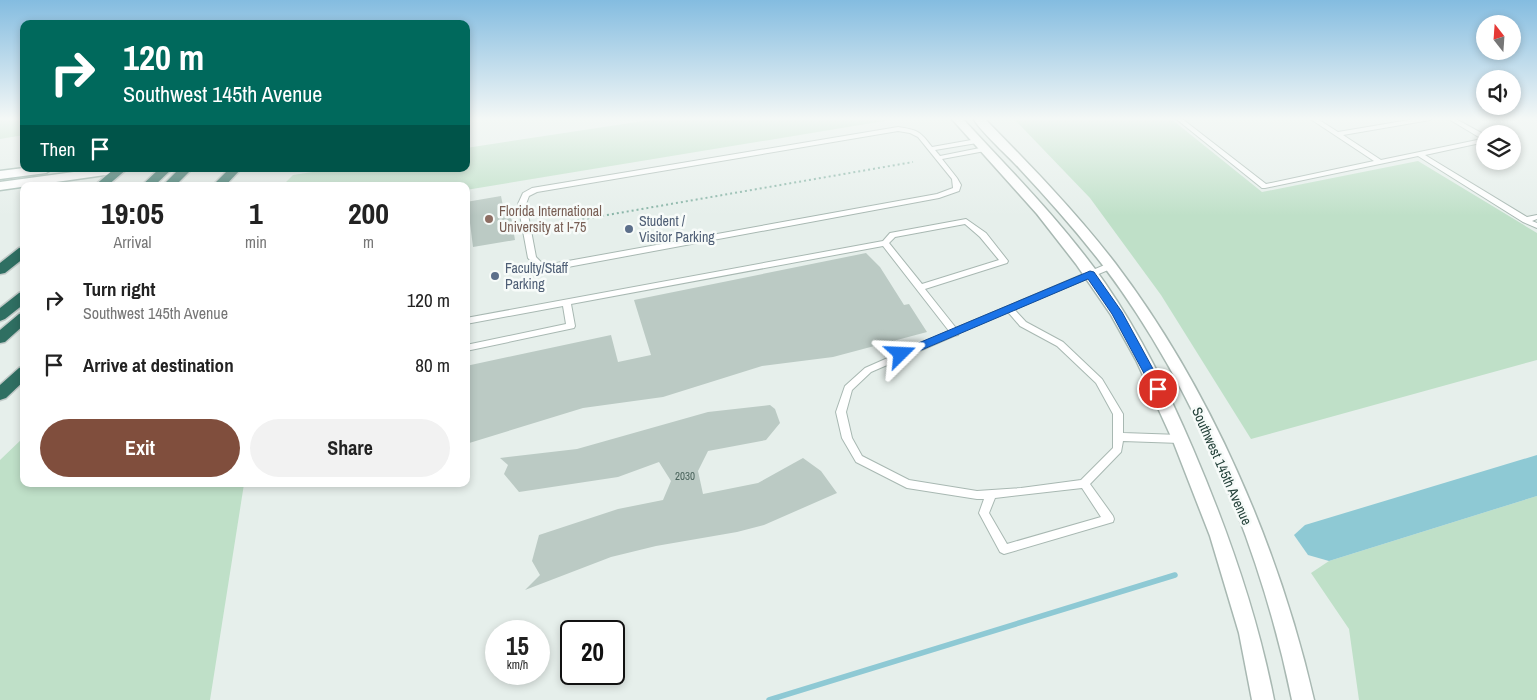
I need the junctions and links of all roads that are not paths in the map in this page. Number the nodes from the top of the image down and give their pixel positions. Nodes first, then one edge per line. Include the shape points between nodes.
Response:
1 (767, 151) edge
2 (931, 151) edge
3 (962, 151) edge
4 (986, 151) edge
5 (1009, 151) edge
6 (1220, 151) edge
7 (1363, 151) edge
8 (1434, 151) edge
9 (1419, 154) junction
10 (938, 158) junction
11 (1380, 162) junction
12 (26, 172) edge
13 (99, 172) edge
14 (116, 172) edge
15 (163, 172) edge
16 (183, 172) edge
17 (232, 172) edge
18 (0, 175) edge
19 (28, 182) edge
20 (105, 182) edge
21 (151, 182) edge
22 (172, 182) edge
23 (222, 182) edge
24 (20, 183) edge
25 (0, 186) edge
26 (1537, 217) edge
27 (1526, 220) junction
28 (1537, 226) edge
29 (885, 243) junction
30 (20, 254) edge
31 (1110, 266) junction
32 (0, 270) edge
33 (1090, 274) junction
34 (919, 288) junction
35 (20, 299) edge
36 (566, 303) junction
37 (1009, 308) junction
38 (0, 316) edge
39 (20, 320) edge
40 (470, 320) edge
41 (954, 333) junction
42 (0, 338) edge
43 (470, 347) edge
44 (20, 376) edge
45 (0, 394) edge
46 (1118, 437) junction
47 (1180, 439) junction
48 (1084, 484) junction
49 (991, 494) junction
50 (1263, 700) edge
51 (1303, 700) edge

1 - 10 lane via 531,192 522,204 533,260 540,265 557,266 948,194 956,189 957,182
2 - 10 lane
3 - 10 lane
4 - 33 street, Southwest 145th Avenue via 1041,211
5 - 31 street, Southwest 145th Avenue via 1057,201
6 - 11 lane via 1265,186
7 - 11 lane
8 - 9 lane
9 - 11 lane
9 - 27 lane
12 - 18 street
13 - 19 street
14 - 20 highway
15 - 21 highway
16 - 22 highway
17 - 23 highway
24 - 25 street
26 - 27 lane
27 - 28 lane
29 - 34 lane
29 - 34 lane via 893,235 966,221 983,235 1004,261
29 - 36 lane
30 - 32 highway
31 - 33 lane
31 - 51 street, Southwest 145th Avenue via 1143,312 1181,375 1228,472 1260,552 1297,669
33 - 37 lane
33 - 47 street, Southwest 145th Avenue via 1117,312 1151,372
34 - 41 lane
35 - 38 highway
36 - 40 lane
36 - 43 lane via 571,326
37 - 41 lane
37 - 46 lane via 1023,324 1060,344 1099,381 1118,414
39 - 42 highway
41 - 49 lane via 868,370 848,388 841,412 847,438 859,459 907,484
44 - 45 highway
46 - 47 lane
46 - 48 lane via 1118,449
47 - 50 street, Southwest 145th Avenue via 1224,548 1257,660
48 - 49 lane
48 - 49 lane via 1108,519 1004,549 984,513

